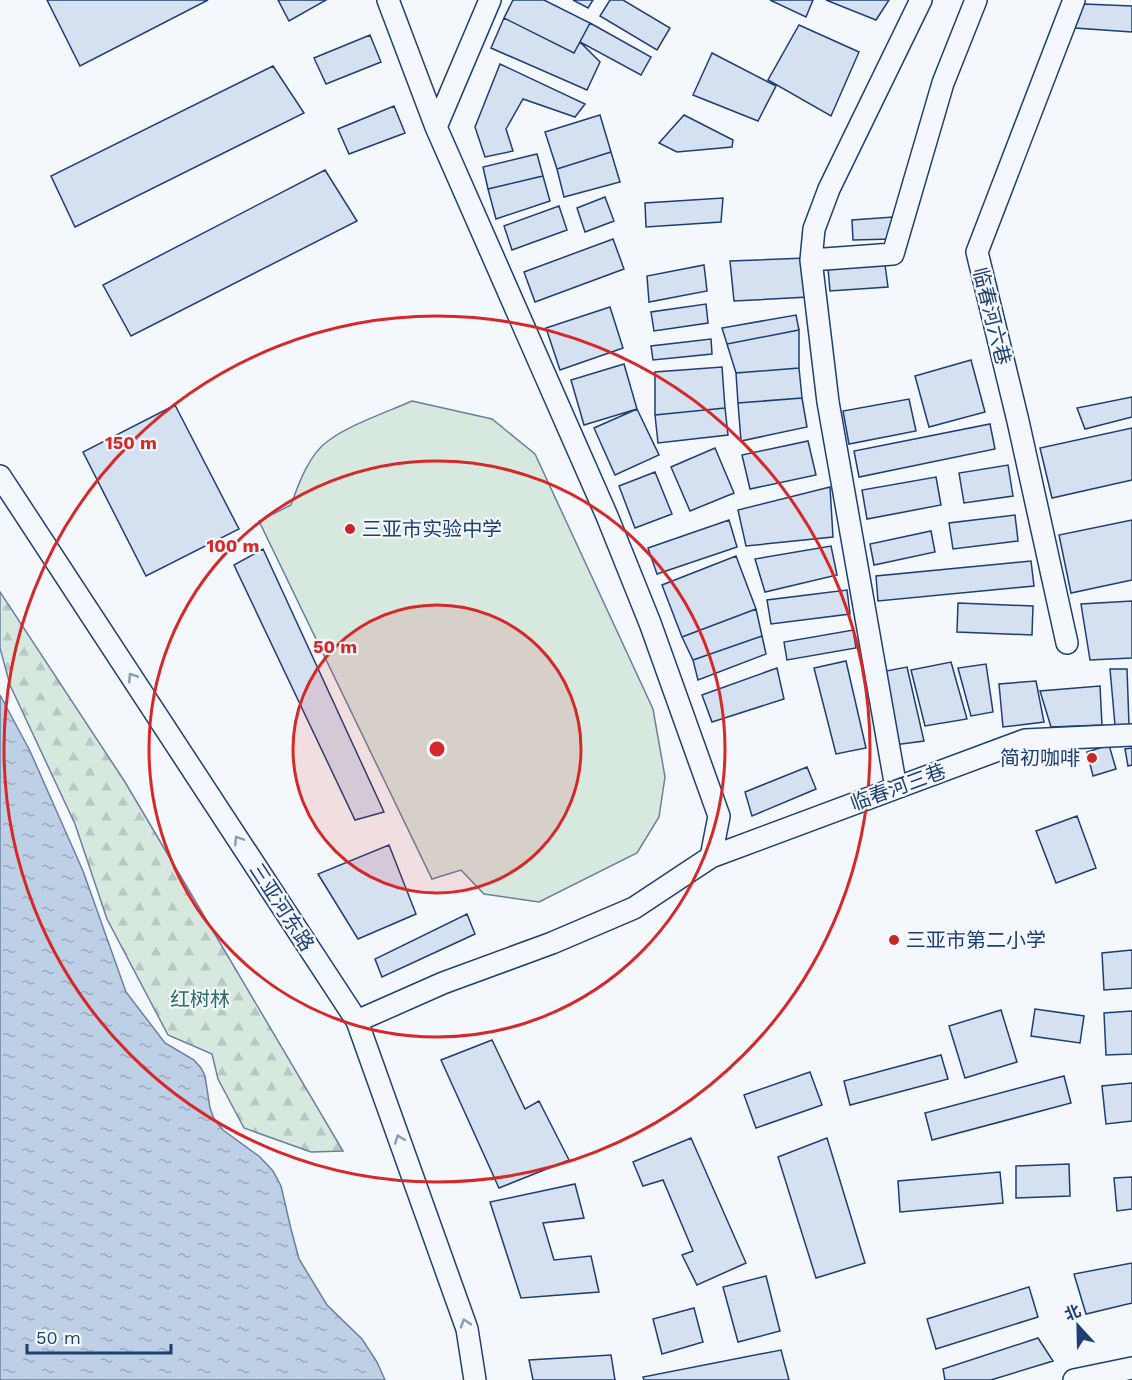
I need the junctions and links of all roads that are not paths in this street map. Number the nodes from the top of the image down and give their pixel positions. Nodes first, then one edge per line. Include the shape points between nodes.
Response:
1 (388, 0) edge
2 (490, 0) edge
3 (921, 0) edge
4 (976, 0) edge
5 (1074, 0) edge
6 (436, 127) junction
7 (811, 260) junction
8 (0, 476) edge
9 (1067, 644) dead end
10 (1132, 735) edge
11 (896, 788) junction
12 (711, 857) junction
13 (357, 1021) junction
14 (1132, 1368) edge
15 (475, 1380) edge
16 (1074, 1380) edge

1 - 6 street
2 - 6 street
3 - 7 street via 829,189 814,229
4 - 7 street via 943,83 893,254
5 - 9 street, 临春河六巷 via 977,252
6 - 12 street via 650,623 719,816
7 - 11 street via 828,402
13 -> 8 street, 三亚河东路
10 - 11 street, 临春河三巷 via 1025,740
11 - 12 street, 临春河三巷
12 - 13 street, 临春河三巷 via 634,908
15 -> 13 street, 三亚河东路 via 467,1329
14 - 16 street

